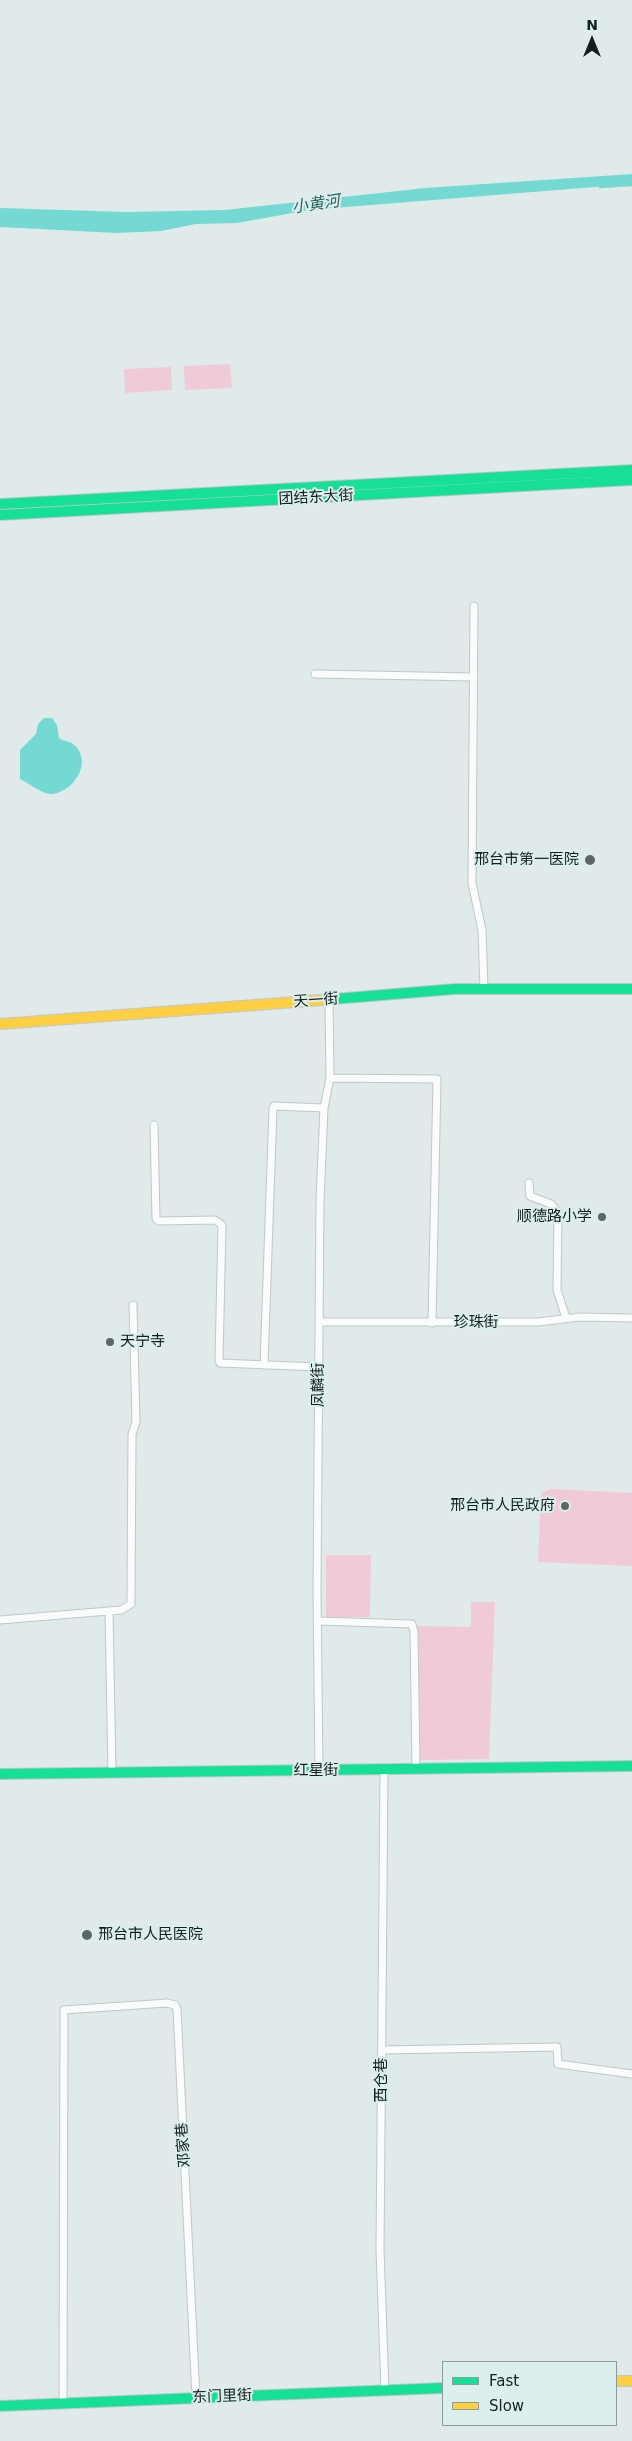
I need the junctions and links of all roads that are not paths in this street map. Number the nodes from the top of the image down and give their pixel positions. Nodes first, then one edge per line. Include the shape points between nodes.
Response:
1 (632, 470) edge
2 (632, 480) edge
3 (0, 504) edge
4 (0, 515) edge
5 (474, 606) dead end
6 (315, 674) dead end
7 (474, 677) junction
8 (484, 988) junction
9 (632, 989) edge
10 (329, 1000) junction
11 (0, 1024) edge
12 (330, 1078) junction
13 (324, 1108) junction
14 (154, 1125) dead end
15 (528, 1182) dead end
16 (133, 1305) dead end
17 (566, 1318) junction
18 (632, 1318) edge
19 (319, 1322) junction
20 (432, 1323) junction
21 (264, 1365) junction
22 (319, 1367) junction
23 (109, 1611) junction
24 (0, 1620) edge
25 (317, 1621) junction
26 (632, 1766) edge
27 (384, 1770) junction
28 (416, 1770) junction
29 (318, 1771) junction
30 (112, 1773) junction
31 (0, 1774) edge
32 (382, 2050) junction
33 (632, 2074) edge
34 (617, 2381) edge
35 (632, 2381) edge
36 (442, 2388) edge
37 (385, 2390) junction
38 (196, 2398) junction
39 (63, 2403) junction
40 (0, 2406) edge

1 - 3 street, 团结东大街
2 - 4 street, 团结东大街
5 - 7 street
6 - 7 street
7 - 8 street via 472,883 483,938
8 - 9 street, 天一街
8 - 10 street, 天一街
10 - 11 street, 天一街
10 - 12 street, 凤麟街
12 - 13 street, 凤麟街
12 - 20 street via 437,1079
13 - 19 street, 凤麟街
13 - 21 street via 273,1108
14 - 21 street via 156,1219 215,1220 222,1225 219,1360 224,1364
15 - 17 street via 530,1196 551,1204 558,1212 558,1290
16 - 23 street via 136,1422 132,1434 131,1604 126,1609
17 - 18 street, 珍珠街
17 - 20 street, 珍珠街 via 538,1322
19 - 20 street, 珍珠街
19 - 22 street, 凤麟街
21 - 22 street
22 - 25 street, 凤麟街
23 - 24 street
23 - 30 street
25 - 28 street via 412,1624
25 - 29 street, 凤麟街
26 - 28 street, 红星街
27 - 28 street, 红星街
27 - 29 street, 红星街
27 - 32 street, 西仓巷
29 - 30 street, 红星街
30 - 31 street, 红星街
32 - 33 street via 557,2047 558,2064
32 - 37 street, 西仓巷 via 380,2250
34 - 35 street
36 - 37 street, 东门里街
37 - 38 street, 东门里街
38 - 39 street, 东门里街
38 - 39 street, 邓家巷 via 176,2009 167,2003 64,2010
39 - 40 street, 东门里街

